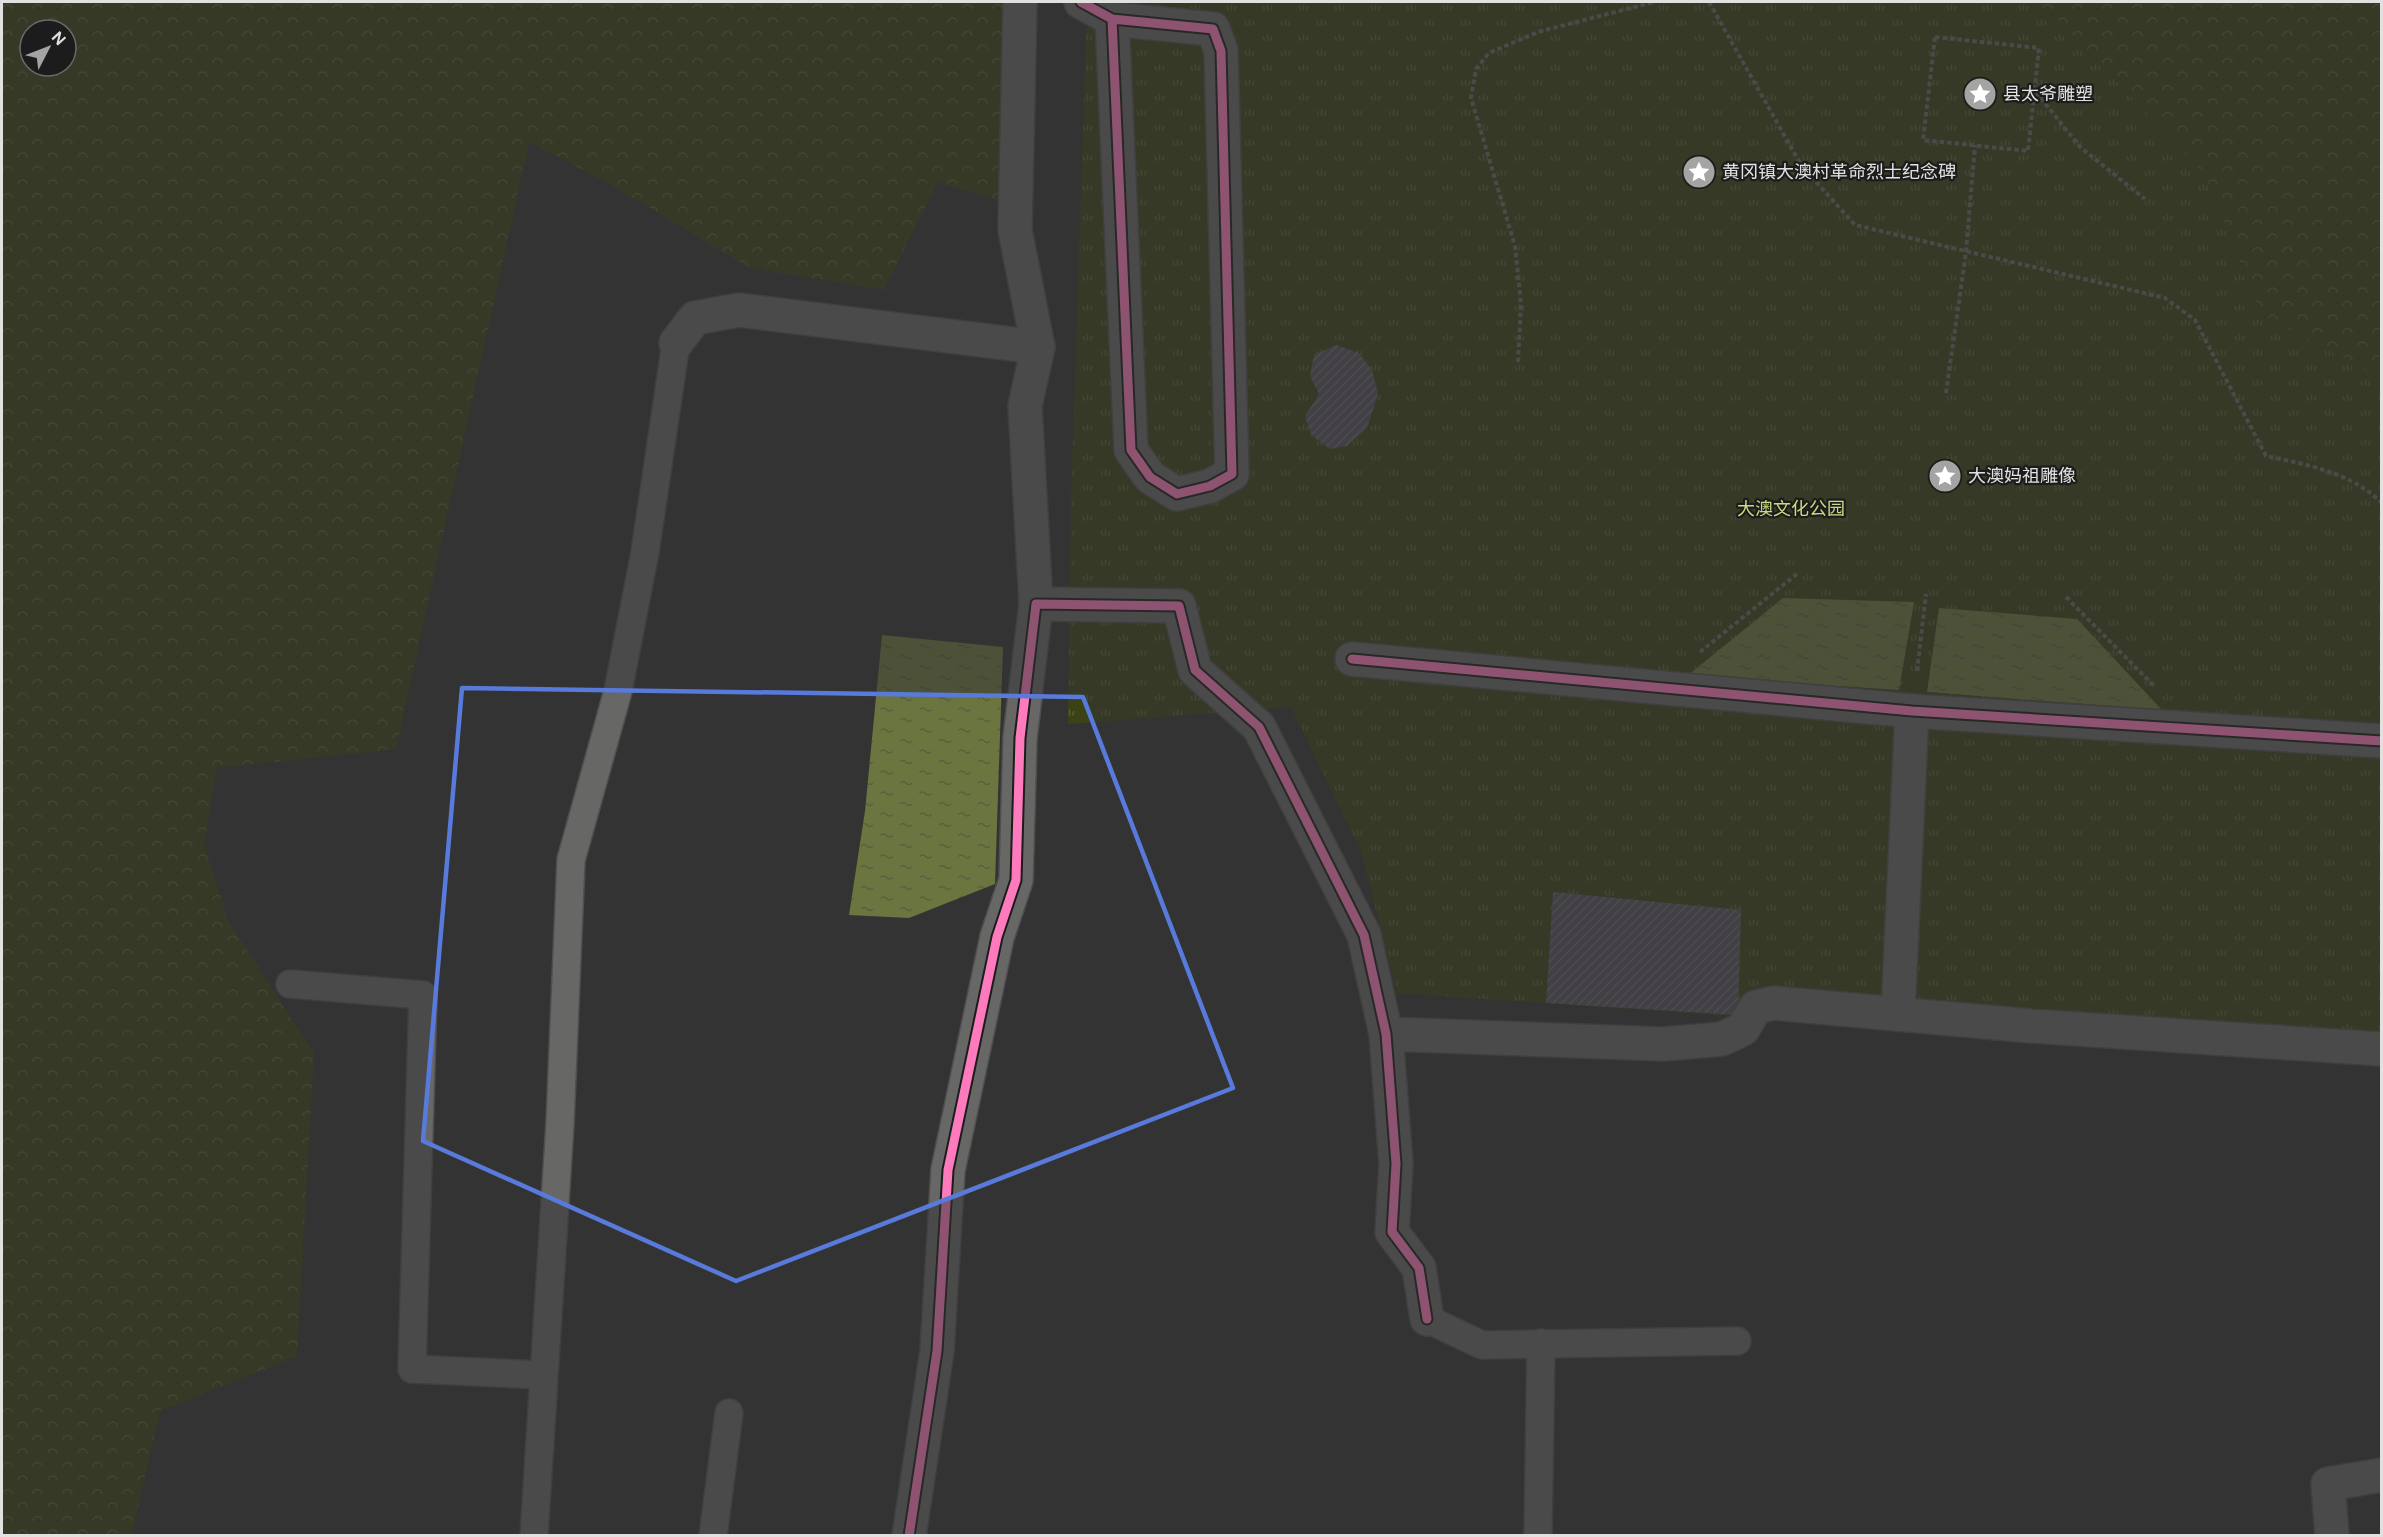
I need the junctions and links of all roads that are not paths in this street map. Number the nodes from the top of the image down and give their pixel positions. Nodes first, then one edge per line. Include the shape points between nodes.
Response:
1 (1020, 2) edge
2 (1081, 2) edge
3 (1112, 19) junction
4 (676, 343) joint
5 (1038, 347) junction
6 (1036, 604) junction
7 (1352, 659) dead end
8 (1912, 711) junction
9 (2382, 741) edge
10 (290, 984) dead end
11 (1898, 1014) junction
12 (1386, 1034) junction
13 (2382, 1049) edge
14 (1427, 1319) joint
15 (1737, 1341) dead end
16 (1541, 1343) junction
17 (543, 1375) junction
18 (729, 1413) dead end
19 (2382, 1475) edge
20 (534, 1536) edge
21 (713, 1536) edge
22 (909, 1536) edge
23 (1538, 1536) edge
24 (2332, 1536) edge

1 - 5 street via 1015,230
2 - 3 street
3 - 3 street via 1213,29 1221,51 1232,474 1210,486 1177,494 1150,477 1131,450
4 - 5 street via 695,318 739,310
4 - 17 lane via 645,552 618,691 571,860 560,1123
5 - 6 street via 1025,406
6 - 12 street via 1179,606 1195,670 1259,727 1364,935
6 - 22 street via 1020,738 1016,880 997,937 948,1170 937,1351
7 - 8 street
8 - 9 street
8 - 11 street
10 - 17 lane via 423,995 412,1369
11 - 12 street via 1774,1003 1756,1007 1743,1029 1722,1039 1663,1044
11 - 13 street
12 - 14 street via 1396,1164 1392,1232 1419,1268
14 - 16 lane via 1482,1345
15 - 16 lane
16 - 23 lane
17 - 20 lane
18 - 21 lane
19 - 24 street via 2328,1484

